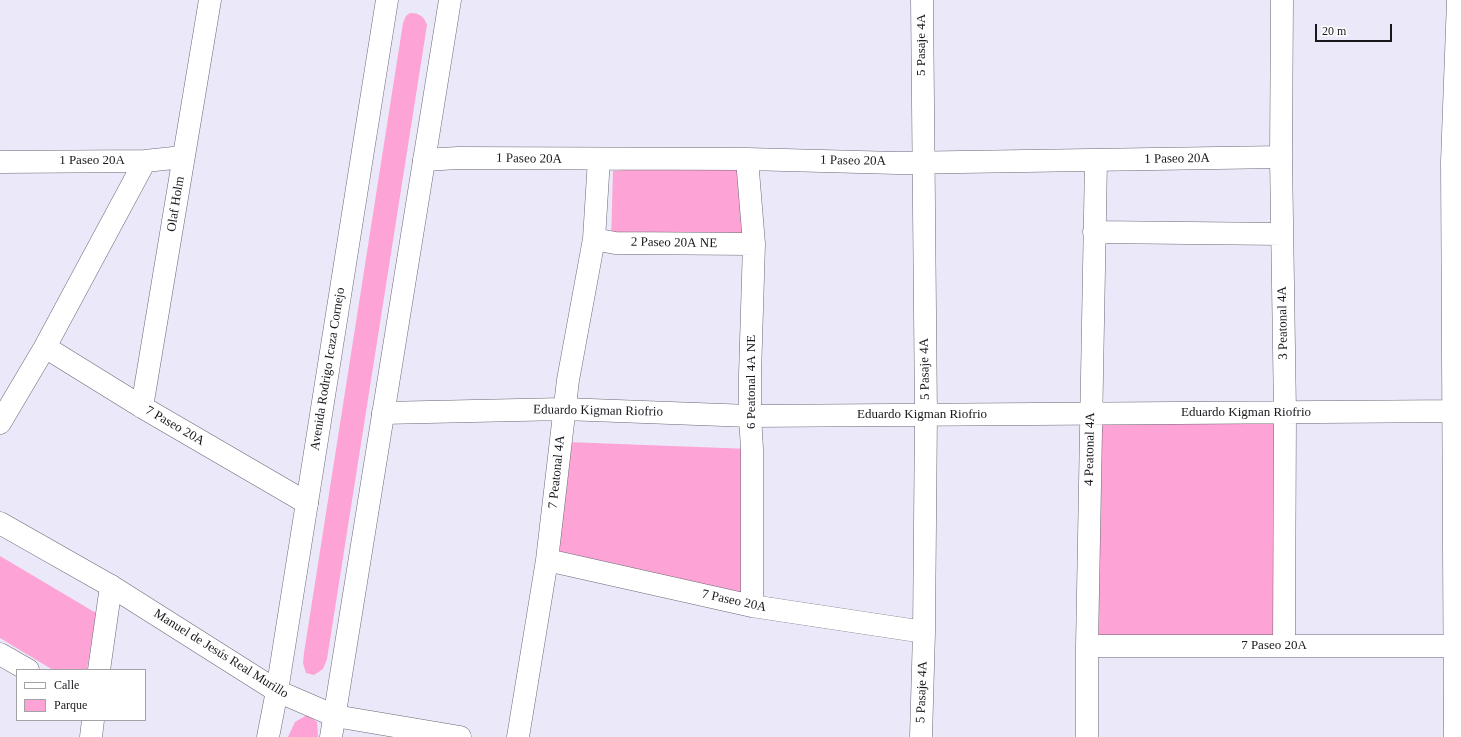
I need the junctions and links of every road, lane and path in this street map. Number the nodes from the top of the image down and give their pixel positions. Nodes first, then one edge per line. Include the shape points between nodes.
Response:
1 (210, 0) edge
2 (388, 0) edge
3 (450, 0) edge
4 (922, 0) edge
5 (1282, 0) edge
6 (1458, 0) edge
7 (183, 157) junction
8 (1281, 157) junction
9 (599, 159) junction
10 (747, 159) junction
11 (424, 160) junction
12 (1096, 160) junction
13 (145, 161) junction
14 (0, 162) edge
15 (923, 162) junction
16 (1457, 162) edge
17 (1094, 232) junction
18 (1282, 234) junction
19 (594, 239) junction
20 (754, 244) junction
21 (45, 347) junction
22 (142, 407) junction
23 (564, 409) junction
24 (1457, 411) edge
25 (1285, 412) junction
26 (384, 413) junction
27 (1091, 414) junction
28 (926, 415) junction
29 (750, 416) junction
30 (0, 424) edge
31 (307, 503) junction
32 (0, 523) edge
33 (547, 560) junction
34 (111, 586) junction
35 (752, 606) junction
36 (924, 632) junction
37 (1087, 646) junction
38 (1284, 646) junction
39 (1457, 647) edge
40 (0, 654) edge
41 (26, 669) edge
42 (99, 669) edge
43 (277, 691) junction
44 (335, 716) junction
45 (93, 721) edge
46 (91, 737) edge
47 (268, 737) edge
48 (331, 737) edge
49 (460, 737) edge
50 (518, 737) edge
51 (921, 737) edge
52 (1087, 737) edge
53 (1455, 737) edge

1 - 7 street, Olaf Holm
2 - 31 street, Avenida Rodrigo Icaza Cornejo
3 - 11 street
4 - 15 street, 5 Pasaje 4A
5 - 8 street, 3 Peatonal 4A
6 - 16 street
7 - 13 street, 1 Paseo 20A
7 - 22 street, Olaf Holm
8 - 12 street, 1 Paseo 20A
8 - 18 street, 3 Peatonal 4A
9 - 10 street, 1 Paseo 20A
9 - 11 street, 1 Paseo 20A
9 - 19 street, 7 Peatonal 4A
10 - 15 street, 1 Paseo 20A
10 - 20 street, 6 Peatonal 4A NE
11 - 26 street
12 - 15 street, 1 Paseo 20A
12 - 17 street, 4 Peatonal 4A
13 - 14 street, 1 Paseo 20A
13 - 21 street
15 - 28 street, 5 Pasaje 4A
16 - 24 street
17 - 18 street
17 - 27 street, 4 Peatonal 4A
18 - 25 street, 3 Peatonal 4A
19 - 20 street, 2 Paseo 20A NE via 616,243
19 - 23 street, 7 Peatonal 4A
20 - 29 street, 6 Peatonal 4A NE
21 - 22 street, 7 Paseo 20A
21 - 30 street
22 - 31 street, 7 Paseo 20A
23 - 26 street, Eduardo Kigman Riofrio
23 - 29 street, Eduardo Kigman Riofrio
23 - 33 street, 7 Peatonal 4A
24 - 25 street, Eduardo Kigman Riofrio
24 - 39 street
25 - 27 street, Eduardo Kigman Riofrio
25 - 38 street, 3 Peatonal 4A
26 - 44 street
27 - 28 street, Eduardo Kigman Riofrio
27 - 37 street, 4 Peatonal 4A
28 - 29 street, Eduardo Kigman Riofrio
28 - 36 street, 5 Pasaje 4A
29 - 35 street, 6 Peatonal 4A NE
31 - 43 street, Avenida Rodrigo Icaza Cornejo
32 - 34 street, Manuel de Jesús Real Murillo
33 - 35 street, 7 Paseo 20A
33 - 50 street, 7 Peatonal 4A
34 - 42 street
34 - 43 street, Manuel de Jesús Real Murillo
35 - 36 street, 7 Paseo 20A
36 - 51 street, 5 Pasaje 4A
37 - 38 street, 7 Paseo 20A
37 - 52 street, 4 Peatonal 4A
38 - 39 street, 7 Paseo 20A
39 - 53 street
40 - 41 street
43 - 44 street, Manuel de Jesús Real Murillo
43 - 47 street, Avenida Rodrigo Icaza Cornejo
44 - 48 street
44 - 49 street, Manuel de Jesús Real Murillo
45 - 46 street

